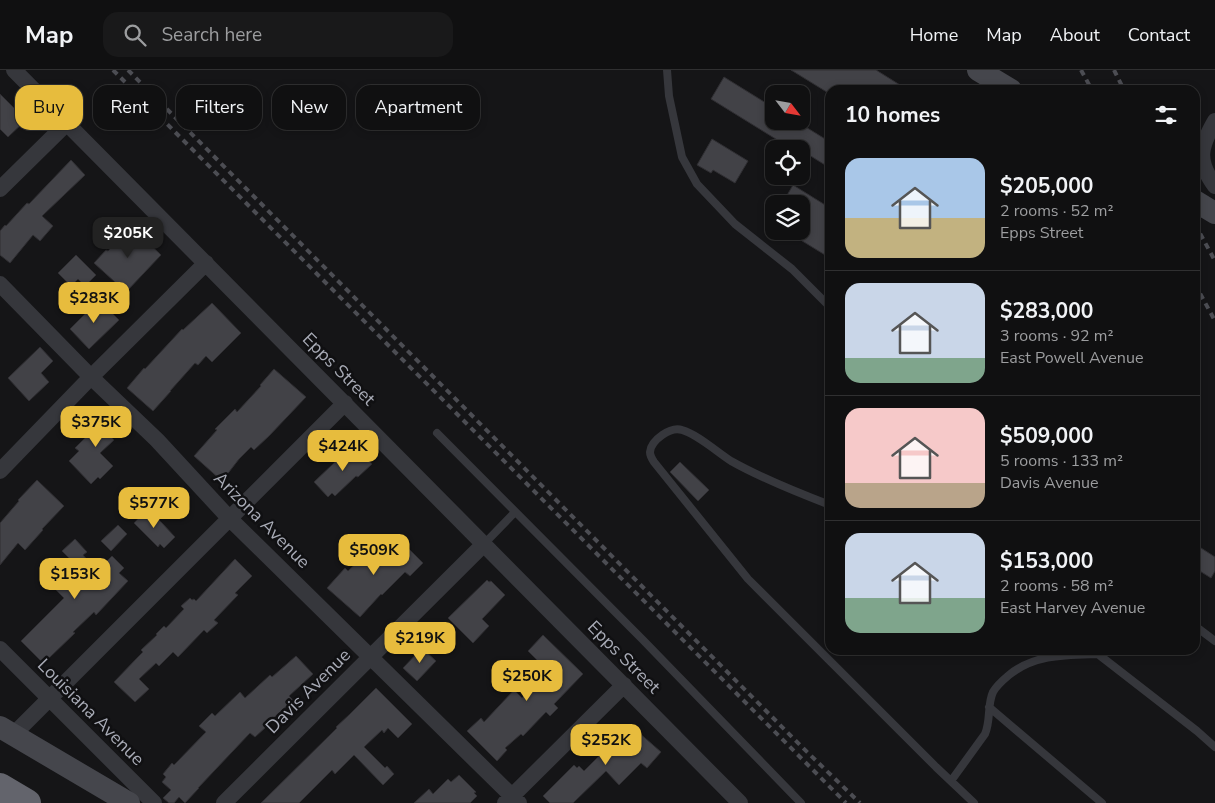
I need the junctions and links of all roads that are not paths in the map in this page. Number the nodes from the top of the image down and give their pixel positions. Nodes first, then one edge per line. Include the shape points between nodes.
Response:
1 (14, 70) edge
2 (667, 70) edge
3 (978, 70) edge
4 (29, 85) edge
5 (1003, 85) edge
6 (1215, 121) edge
7 (60, 130) edge
8 (74, 130) edge
9 (1215, 186) edge
10 (0, 189) edge
11 (1200, 204) edge
12 (1215, 214) edge
13 (206, 263) junction
14 (0, 284) edge
15 (825, 302) edge
16 (91, 377) junction
17 (345, 404) junction
18 (437, 433) dead end
19 (0, 471) edge
20 (825, 503) edge
21 (515, 512) junction
22 (230, 519) junction
23 (484, 544) junction
24 (1200, 630) edge
25 (1215, 641) edge
26 (0, 648) edge
27 (1062, 655) edge
28 (1099, 655) edge
29 (371, 657) junction
30 (624, 685) junction
31 (50, 698) junction
32 (989, 707) junction
33 (6, 731) edge
34 (1215, 748) edge
35 (951, 781) junction
36 (0, 787) edge
37 (512, 801) edge
38 (27, 803) edge
39 (129, 803) edge
40 (154, 803) edge
41 (224, 803) edge
42 (740, 803) edge
43 (801, 803) edge
44 (974, 803) edge
45 (1102, 803) edge

1 - 4 street, Epps Street
2 - 15 lane via 682,157 697,184 735,224 792,269
3 - 5 main road
6 - 9 street via 1202,150 1206,174
7 - 10 street
8 - 13 street, Epps Street
11 - 12 main road
13 - 16 street
13 - 17 street, Epps Street
14 - 16 street, Arizona Avenue
16 - 19 street
16 - 22 street, Arizona Avenue via 157,440
17 - 22 street
17 - 23 street, Epps Street
18 - 21 lane
20 - 35 lane via 757,475 680,429 666,433 650,450 654,462 748,579
21 - 23 lane
21 - 43 lane
22 - 29 street, Arizona Avenue
22 - 31 street
23 - 29 street, Davis Avenue
23 - 30 street, Epps Street
24 - 25 lane
26 - 31 street, Louisiana Avenue
27 - 32 lane via 1035,660 1012,673 998,684
28 - 34 lane
29 - 37 street, Arizona Avenue
29 - 41 street, Davis Avenue
30 - 37 street
30 - 42 street, Epps Street
31 - 33 street
31 - 40 street, Louisiana Avenue
32 - 35 lane via 985,734
32 - 45 lane
33 - 39 main road
35 - 44 lane
36 - 38 highway

